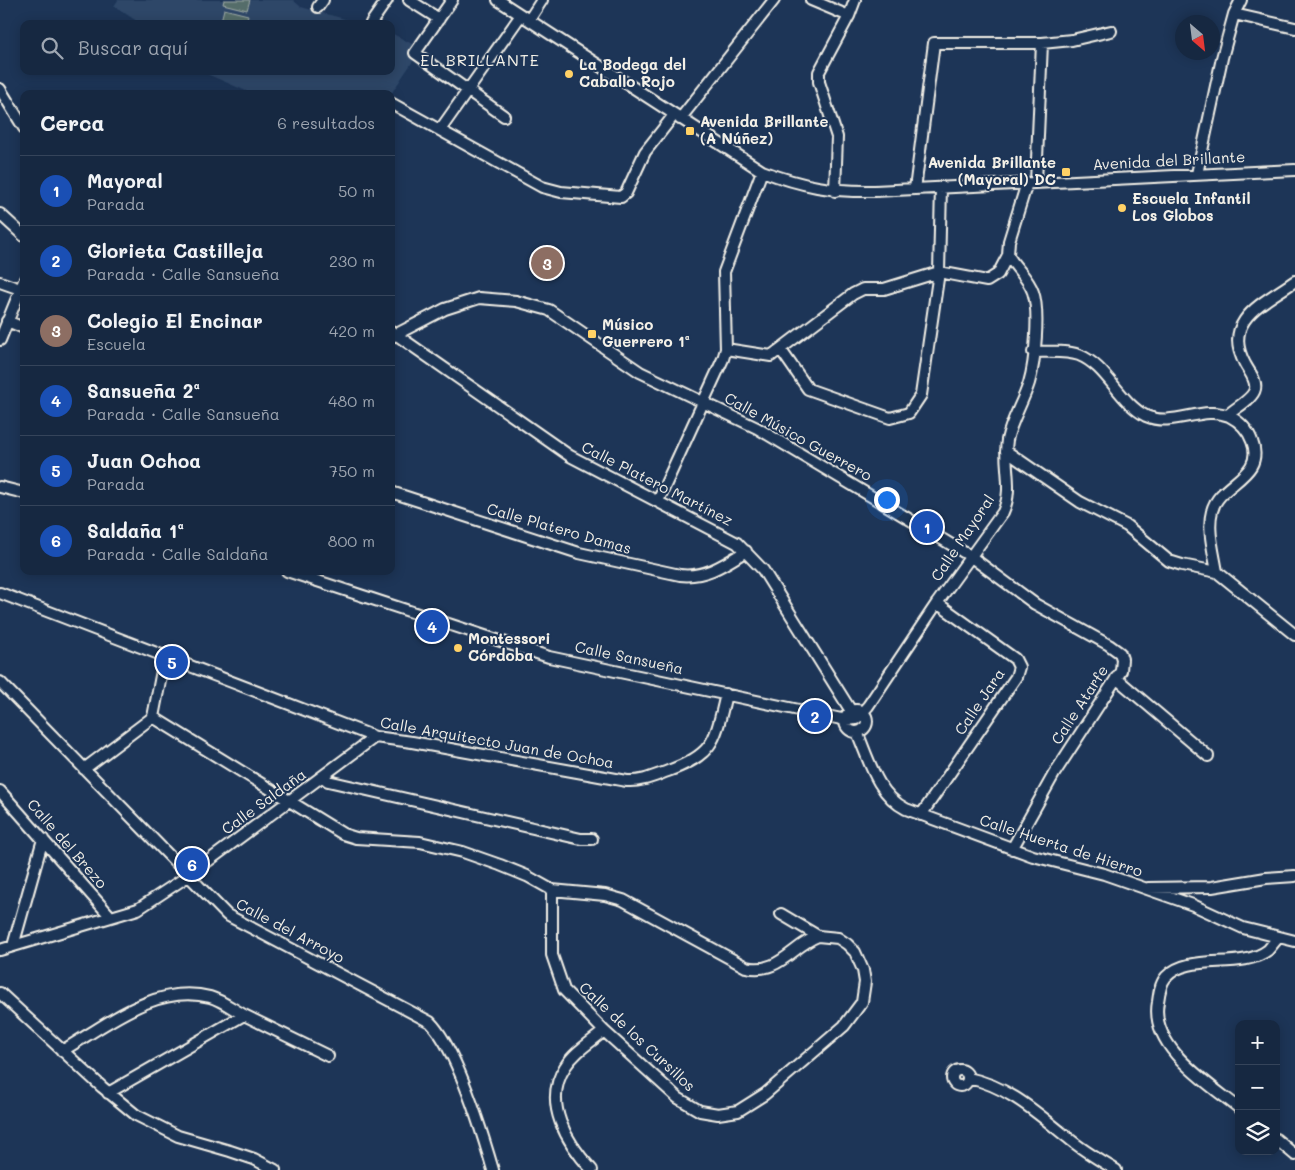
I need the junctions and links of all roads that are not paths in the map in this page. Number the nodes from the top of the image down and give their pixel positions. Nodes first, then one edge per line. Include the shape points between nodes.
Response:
1 (387, 0) edge
2 (409, 0) edge
3 (452, 0) edge
4 (498, 0) edge
5 (542, 0) edge
6 (774, 0) edge
7 (811, 0) edge
8 (855, 0) edge
9 (1241, 0) edge
10 (1234, 14) junction
11 (850, 16) junction
12 (525, 17) junction
13 (439, 19) junction
14 (373, 20) edge
15 (1295, 28) edge
16 (1111, 31) dead end
17 (1042, 43) junction
18 (0, 89) edge
19 (468, 90) junction
20 (395, 106) edge
21 (504, 116) dead end
22 (677, 117) junction
23 (20, 122) edge
24 (440, 130) junction
25 (1295, 170) edge
26 (762, 172) junction
27 (1198, 174) junction
28 (1032, 183) junction
29 (941, 187) junction
30 (915, 189) junction
31 (835, 191) junction
32 (0, 214) edge
33 (20, 232) edge
34 (1008, 255) junction
35 (939, 272) junction
36 (1295, 281) edge
37 (0, 282) edge
38 (20, 285) edge
39 (20, 290) edge
40 (7, 321) junction
41 (20, 326) edge
42 (395, 333) edge
43 (395, 335) edge
44 (0, 340) edge
45 (726, 349) junction
46 (781, 350) junction
47 (1033, 352) junction
48 (704, 402) junction
49 (1228, 416) junction
50 (1006, 451) junction
51 (0, 487) edge
52 (20, 492) edge
53 (395, 493) edge
54 (658, 501) junction
55 (746, 550) junction
56 (970, 556) junction
57 (1217, 572) junction
58 (299, 575) edge
59 (0, 593) edge
60 (937, 603) junction
61 (1293, 630) edge
62 (165, 655) junction
63 (1116, 678) junction
64 (0, 682) edge
65 (726, 694) junction
66 (854, 715) junction
67 (153, 717) junction
68 (857, 732) junction
69 (375, 737) junction
70 (1208, 756) dead end
71 (84, 769) junction
72 (323, 777) junction
73 (0, 791) edge
74 (290, 802) junction
75 (921, 815) junction
76 (43, 839) junction
77 (592, 839) dead end
78 (1012, 849) junction
79 (188, 876) junction
80 (1295, 876) edge
81 (1175, 886) junction
82 (1144, 888) junction
83 (552, 890) junction
84 (1171, 898) junction
85 (781, 914) dead end
86 (111, 917) junction
87 (818, 936) junction
88 (1278, 938) junction
89 (1295, 941) edge
90 (13, 946) junction
91 (0, 950) edge
92 (0, 994) edge
93 (244, 1015) junction
94 (604, 1031) junction
95 (62, 1051) junction
96 (328, 1056) dead end
97 (968, 1078) dead end
98 (108, 1092) junction
99 (1235, 1105) edge
100 (1280, 1142) edge
101 (1295, 1155) edge
102 (275, 1170) edge
103 (493, 1170) edge
104 (592, 1170) edge
105 (1116, 1170) edge

1 - 14 street
2 - 13 street
3 - 13 street
4 - 12 street, Avenida del Brillante
5 - 12 street
6 - 22 street
7 - 11 street
8 - 11 street
9 - 10 street
10 - 15 street
10 - 27 street
11 - 31 street via 819,72 819,82 837,137
12 - 19 street
12 - 22 street, Avenida del Brillante
13 - 19 street via 415,53
16 - 17 street
17 - 28 street
17 - 30 street via 934,44
18 - 23 street
19 - 21 street
19 - 24 street
20 - 24 street
22 - 24 street via 646,152 621,197 560,192 542,187
22 - 26 street, Avenida del Brillante
25 - 27 street, Avenida del Brillante
26 - 31 street, Avenida del Brillante
26 - 45 street via 724,272
27 - 28 street, Avenida del Brillante
28 - 29 street, Avenida del Brillante
28 - 34 street via 1009,241
29 - 30 street, Avenida del Brillante
29 - 35 street
30 - 31 street, Avenida del Brillante
32 - 33 street
34 - 35 street via 998,274 987,281
34 - 47 street, Calle Mayoral via 1030,284 1036,302
35 - 46 street via 884,289 863,289
35 - 46 street via 921,395 909,413 890,418 808,389
36 - 49 street via 1241,323 1238,345 1255,388 1252,395
37 - 38 street
39 - 40 street
40 - 41 street
40 - 44 street
42 - 48 street, Calle Músico Guerrero via 462,302 479,298 516,300 549,310 640,372
43 - 54 street, Calle Platero Martínez via 570,456
45 - 46 street via 770,356
45 - 48 street
47 - 49 street via 1078,355 1096,366 1136,409 1153,418
47 - 50 street, Calle Mayoral via 1029,382 1008,436
48 - 54 street
48 - 56 street, Calle Músico Guerrero via 757,428
49 - 57 street via 1249,435 1254,460 1249,471 1217,500 1212,510 1211,530
50 - 56 street, Calle Mayoral via 1008,500 1003,512
50 - 57 street via 1080,502 1127,526 1170,560
51 - 52 street
53 - 55 street, Calle Platero Damas via 579,553 680,575 709,572
54 - 55 street, Calle Platero Martínez via 728,537
55 - 66 street, Calle Platero Martínez via 763,570
56 - 60 street, Calle Mayoral
56 - 63 street, Calle Atarfe via 1035,604 1115,648 1120,653 1122,664
57 - 61 street
58 - 65 street, Calle Sansueña via 550,657
59 - 62 street, Calle Arquitecto Juan de Ochoa
60 - 66 street, Calle Mayoral
60 - 75 street, Calle Jara via 1014,659 1019,667 1016,677
62 - 67 street
62 - 69 street, Calle Arquitecto Juan de Ochoa
63 - 70 street
63 - 78 street, Calle Atarfe via 1054,774
64 - 71 street, Calle del Arroyo
65 - 66 street, Calle Sansueña
65 - 69 street, Calle Arquitecto Juan de Ochoa via 717,732 705,751 687,764 634,782
66 - 68 street, Calle Platero Martínez via 849,728
66 - 68 street, Calle Mayoral via 866,724
67 - 71 street
67 - 74 street
68 - 75 street, Calle Huerta de Hierro via 888,796 896,804
69 - 72 street, Calle Saldaña
71 - 79 street, Calle del Arroyo
72 - 74 street, Calle Saldaña
72 - 77 street via 328,781
73 - 76 street, Calle del Brezo
74 - 79 street, Calle Saldaña
74 - 83 street via 344,834 356,838 420,842 463,852 528,876
75 - 78 street, Calle Huerta de Hierro
76 - 86 street, Calle del Brezo
76 - 90 street
78 - 82 street, Calle Huerta de Hierro
79 - 86 street, Calle Saldaña via 138,909
79 - 103 street, Calle del Arroyo via 233,919 430,1022 442,1036 456,1068
80 - 81 street via 1212,887
81 - 82 street
81 - 84 street via 1170,892
82 - 84 street, Calle Huerta de Hierro
83 - 87 street via 623,900 746,968 756,970 777,964
83 - 94 street, Calle de los Cursillos via 552,949 559,978 570,997
84 - 88 street, Calle Huerta de Hierro via 1243,928
85 - 87 street, Calle de los Cursillos
86 - 90 street, Calle Saldaña
87 - 94 street, Calle de los Cursillos via 838,938 855,952 864,976 862,1002 844,1026 765,1094 738,1111 718,1114 690,1106
88 - 89 street, Calle Huerta de Hierro
88 - 99 street via 1268,950 1255,957 1177,969 1166,977 1161,987 1156,1013 1164,1041 1184,1063
90 - 91 street, Calle Saldaña
92 - 95 street
93 - 95 street via 212,997 170,996 141,1004
93 - 96 street
93 - 98 street
94 - 104 street via 565,1066 556,1096 560,1124
95 - 98 street
97 - 105 street via 985,1082 1025,1103 1083,1149
98 - 102 street via 156,1127 254,1159
100 - 101 street

